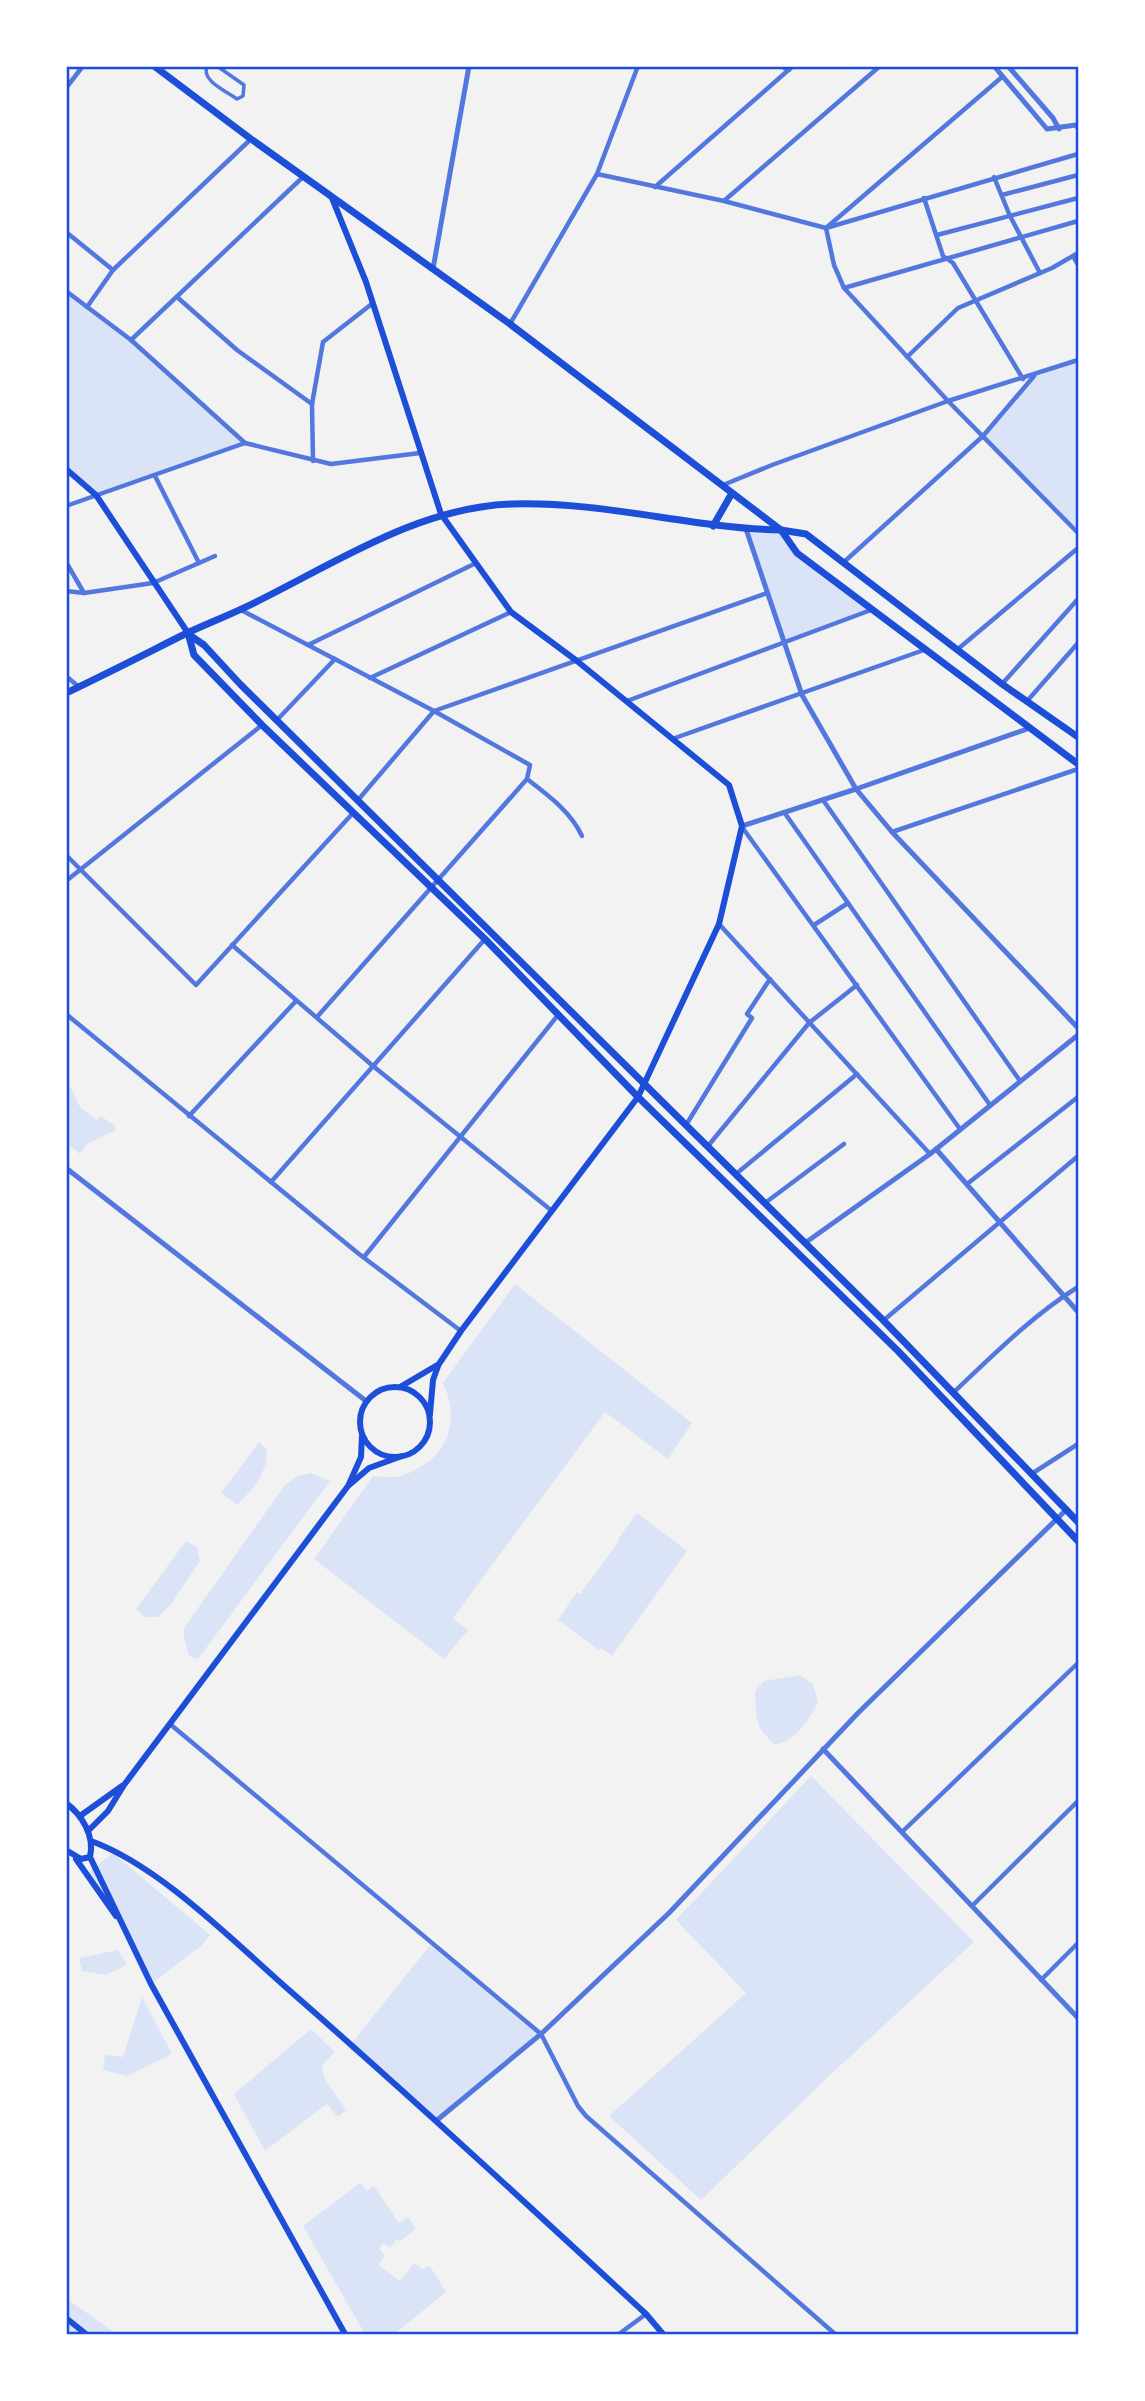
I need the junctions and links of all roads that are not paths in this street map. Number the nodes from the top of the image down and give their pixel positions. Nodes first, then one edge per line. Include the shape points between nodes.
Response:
1 (83, 66) edge
2 (154, 66) edge
3 (207, 66) edge
4 (217, 66) edge
5 (469, 66) edge
6 (638, 66) edge
7 (780, 66) edge
8 (880, 66) edge
9 (994, 66) edge
10 (791, 68) edge
11 (1011, 68) edge
12 (1002, 77) junction
13 (66, 88) edge
14 (1078, 126) edge
15 (1059, 129) junction
16 (251, 139) junction
17 (1079, 154) edge
18 (597, 174) junction
19 (1079, 175) edge
20 (304, 176) junction
21 (994, 177) junction
22 (655, 187) junction
23 (1002, 195) junction
24 (332, 197) junction
25 (924, 198) junction
26 (1079, 198) edge
27 (724, 201) junction
28 (1010, 216) junction
29 (1079, 221) edge
30 (826, 228) junction
31 (66, 232) edge
32 (937, 235) junction
33 (1020, 237) junction
34 (1076, 255) edge
35 (947, 259) junction
36 (1079, 265) edge
37 (433, 269) junction
38 (113, 270) junction
39 (1040, 273) junction
40 (844, 288) junction
41 (66, 291) edge
42 (177, 297) junction
43 (975, 299) junction
44 (373, 303) junction
45 (87, 307) junction
46 (510, 324) junction
47 (131, 340) junction
48 (907, 357) junction
49 (1079, 360) edge
50 (1035, 375) junction
51 (1023, 379) junction
52 (948, 401) junction
53 (312, 404) junction
54 (983, 436) junction
55 (245, 443) junction
56 (420, 453) junction
57 (313, 461) junction
58 (66, 469) edge
59 (155, 475) junction
60 (722, 485) junction
61 (732, 493) junction
62 (96, 495) junction
63 (66, 506) edge
64 (441, 514) junction
65 (713, 526) junction
66 (746, 529) junction
67 (781, 530) junction
68 (1079, 533) edge
69 (1079, 548) edge
70 (215, 556) dead end
71 (66, 562) edge
72 (844, 562) junction
73 (199, 563) junction
74 (474, 564) junction
75 (153, 583) junction
76 (66, 591) edge
77 (84, 593) junction
78 (767, 593) junction
79 (1079, 599) edge
80 (873, 609) junction
81 (241, 610) junction
82 (511, 612) junction
83 (188, 633) junction
84 (1079, 643) edge
85 (783, 644) junction
86 (307, 645) junction
87 (925, 649) junction
88 (958, 649) junction
89 (335, 659) junction
90 (577, 661) junction
91 (66, 676) edge
92 (370, 678) junction
93 (1002, 684) junction
94 (79, 687) junction
95 (66, 693) edge
96 (802, 695) junction
97 (1028, 700) junction
98 (626, 701) junction
99 (434, 710) junction
100 (277, 720) junction
101 (262, 725) junction
102 (1030, 728) junction
103 (1079, 737) edge
104 (673, 739) junction
105 (1079, 766) edge
106 (527, 779) junction
107 (856, 789) junction
108 (358, 800) junction
109 (823, 800) junction
110 (354, 812) junction
111 (785, 812) junction
112 (742, 826) junction
113 (892, 832) junction
114 (582, 836) dead end
115 (66, 855) edge
116 (81, 870) junction
117 (439, 879) junction
118 (66, 881) edge
119 (431, 888) junction
120 (848, 903) junction
121 (719, 924) junction
122 (814, 925) junction
123 (485, 939) junction
124 (232, 945) junction
125 (770, 979) junction
126 (857, 985) junction
127 (297, 1001) junction
128 (66, 1014) edge
129 (558, 1015) junction
130 (317, 1017) junction
131 (809, 1023) junction
132 (1077, 1024) edge
133 (1079, 1035) edge
134 (373, 1066) junction
135 (857, 1074) junction
136 (1020, 1081) junction
137 (644, 1085) junction
138 (638, 1097) junction
139 (1079, 1097) edge
140 (990, 1105) junction
141 (189, 1116) junction
142 (685, 1125) junction
143 (960, 1129) junction
144 (460, 1136) junction
145 (844, 1144) dead end
146 (708, 1146) junction
147 (936, 1149) junction
148 (930, 1154) junction
149 (1079, 1156) edge
150 (66, 1168) edge
151 (736, 1174) junction
152 (271, 1182) junction
153 (967, 1184) junction
154 (765, 1203) junction
155 (552, 1211) junction
156 (999, 1222) junction
157 (805, 1243) junction
158 (364, 1257) junction
159 (1079, 1287) edge
160 (1064, 1296) junction
161 (1079, 1312) edge
162 (883, 1320) junction
163 (461, 1331) junction
164 (439, 1364) junction
165 (400, 1387) junction
166 (954, 1392) junction
167 (366, 1401) junction
168 (429, 1421) junction
169 (362, 1433) junction
170 (1079, 1444) edge
171 (402, 1456) junction
172 (1033, 1473) junction
173 (348, 1486) junction
174 (1067, 1509) junction
175 (1057, 1517) junction
176 (1077, 1519) edge
177 (1079, 1541) edge
178 (1079, 1662) edge
179 (170, 1724) junction
180 (823, 1749) junction
181 (124, 1785) junction
182 (1079, 1801) edge
183 (66, 1803) edge
184 (80, 1816) junction
185 (88, 1831) junction
186 (902, 1832) junction
187 (91, 1841) junction
188 (66, 1850) edge
189 (90, 1857) junction
190 (76, 1858) junction
191 (972, 1906) junction
192 (123, 1926) junction
193 (1079, 1943) edge
194 (1041, 1980) junction
195 (1079, 2018) edge
196 (541, 2034) junction
197 (436, 2121) junction
198 (646, 2314) junction
199 (66, 2318) edge
200 (86, 2334) edge
201 (345, 2334) edge
202 (619, 2334) edge
203 (663, 2334) edge
204 (835, 2334) edge

1 - 13 street
2 - 16 main road
3 - 4 street via 206,78 237,99 243,96 244,85
5 - 37 street
6 - 18 street
7 - 10 street
8 - 27 street
9 - 12 street
10 - 22 street
11 - 15 street
12 - 15 street via 1047,129
12 - 30 street
14 - 15 street
16 - 20 main road
16 - 38 street
17 - 21 street
18 - 22 street
18 - 46 street
19 - 23 street
20 - 24 main road
20 - 42 street
21 - 23 street
21 - 25 street
22 - 27 street
23 - 28 street
24 - 37 main road
24 - 44 main road
25 - 30 street
25 - 32 street
26 - 28 street
27 - 30 street
28 - 32 street
28 - 33 street
29 - 33 street
30 - 40 street
31 - 38 street
32 - 35 street
33 - 35 street
33 - 39 street
34 - 36 street
34 - 39 street
35 - 40 street
35 - 43 street
37 - 46 main road
38 - 45 street
39 - 43 street
40 - 48 street
41 - 45 street
42 - 47 street
42 - 53 street via 237,350
43 - 48 street via 958,308
43 - 51 street
44 - 53 street via 323,342
44 - 56 main road
45 - 47 street
46 - 60 main road
47 - 55 street
48 - 52 street
49 - 50 street
50 - 51 street
50 - 54 street
51 - 52 street
52 - 54 street
52 - 60 street
53 - 57 street
54 - 68 street
54 - 72 street
55 - 57 street
55 - 59 street
56 - 57 street via 331,464
56 - 64 main road
58 - 62 main road
59 - 62 street
59 - 73 street
60 - 61 main road
61 - 65 main road
61 - 67 main road
62 - 63 street
62 - 75 main road
64 - 65 main road via 511,504 546,505 633,512
64 - 74 main road
64 - 81 main road via 390,534
65 - 66 main road
66 - 67 main road
66 - 78 street
67 - 72 main road via 806,534
67 - 80 main road via 797,553
69 - 88 street
70 - 73 street
71 - 77 street
72 - 88 main road
73 - 75 street
74 - 82 main road
74 - 86 street
75 - 77 street
75 - 83 main road
76 - 77 street
78 - 85 street
78 - 90 street
79 - 93 street
80 - 85 street
80 - 87 main road
81 - 83 main road
81 - 86 street
82 - 90 main road
82 - 92 street
83 - 94 main road
83 - 100 main road
83 - 101 main road via 194,655
84 - 97 street
85 - 96 street
85 - 98 street
86 - 89 street
87 - 96 street
87 - 102 main road
88 - 93 main road
89 - 92 street
89 - 100 street
90 - 98 main road
90 - 99 street
91 - 94 street
92 - 99 street
93 - 97 main road
94 - 95 main road
96 - 104 street
96 - 107 street
97 - 103 main road
98 - 104 main road
99 - 106 street via 530,765
99 - 108 street
100 - 108 main road
101 - 110 main road
101 - 116 street
102 - 105 main road
102 - 107 street
104 - 112 main road via 729,785
105 - 113 street
106 - 114 street via 561,807
106 - 117 street
107 - 109 street
107 - 113 street
108 - 117 main road
109 - 111 street
109 - 136 street
110 - 119 main road
110 - 124 street
111 - 112 street
111 - 120 street
112 - 121 main road
112 - 122 street
113 - 132 street
115 - 116 street
116 - 118 street
116 - 124 street via 196,985
117 - 119 street
117 - 137 main road
119 - 123 main road
119 - 130 street
120 - 122 street
120 - 140 street
121 - 125 street
121 - 137 main road
122 - 126 street
123 - 129 main road
123 - 134 street
124 - 127 street
125 - 131 street
125 - 142 street via 747,1014 752,1018
126 - 131 street
126 - 143 street
127 - 130 street
127 - 141 street
128 - 141 street
129 - 138 main road
129 - 144 street
130 - 134 street
131 - 135 street
131 - 146 street
133 - 136 street
134 - 144 street
134 - 152 street
135 - 148 street
135 - 151 street
136 - 140 street
137 - 138 main road
137 - 142 main road
138 - 155 main road
138 - 175 main road via 898,1351
139 - 153 street
140 - 143 street
141 - 152 street
142 - 146 main road
143 - 147 street
144 - 155 street
144 - 158 street
145 - 154 street
146 - 151 main road
147 - 148 street
147 - 153 street
148 - 157 street
149 - 156 street
150 - 167 street
151 - 154 main road
152 - 158 street
153 - 156 street
154 - 157 main road
155 - 163 main road
156 - 160 street
156 - 162 street
157 - 162 main road
158 - 163 street
159 - 160 street
160 - 161 street
160 - 166 street
162 - 166 main road
163 - 164 main road
164 - 165 main road
164 - 168 main road
165 - 167 main road via 388,1387
165 - 168 main road via 416,1393
166 - 172 main road
167 - 169 main road
168 - 171 main road via 419,1447
169 - 171 main road via 374,1450
169 - 173 main road via 361,1457
170 - 172 street
171 - 173 main road via 369,1468
172 - 174 main road
173 - 179 main road
174 - 175 street
174 - 176 main road
175 - 177 main road
175 - 180 street
178 - 186 street
179 - 181 main road
179 - 196 street
180 - 186 street
180 - 196 street via 669,1913
181 - 184 main road
181 - 185 main road
182 - 191 street
183 - 184 main road
184 - 185 main road
185 - 187 main road
186 - 191 street
187 - 189 main road
187 - 197 main road via 114,1850 177,1892
188 - 190 main road
189 - 190 main road
189 - 192 main road
190 - 192 main road
191 - 194 street
192 - 201 main road via 184,2046
193 - 194 street
194 - 195 street
196 - 197 street
196 - 204 street via 586,2116
197 - 198 main road
198 - 202 street
198 - 203 main road
199 - 200 main road

